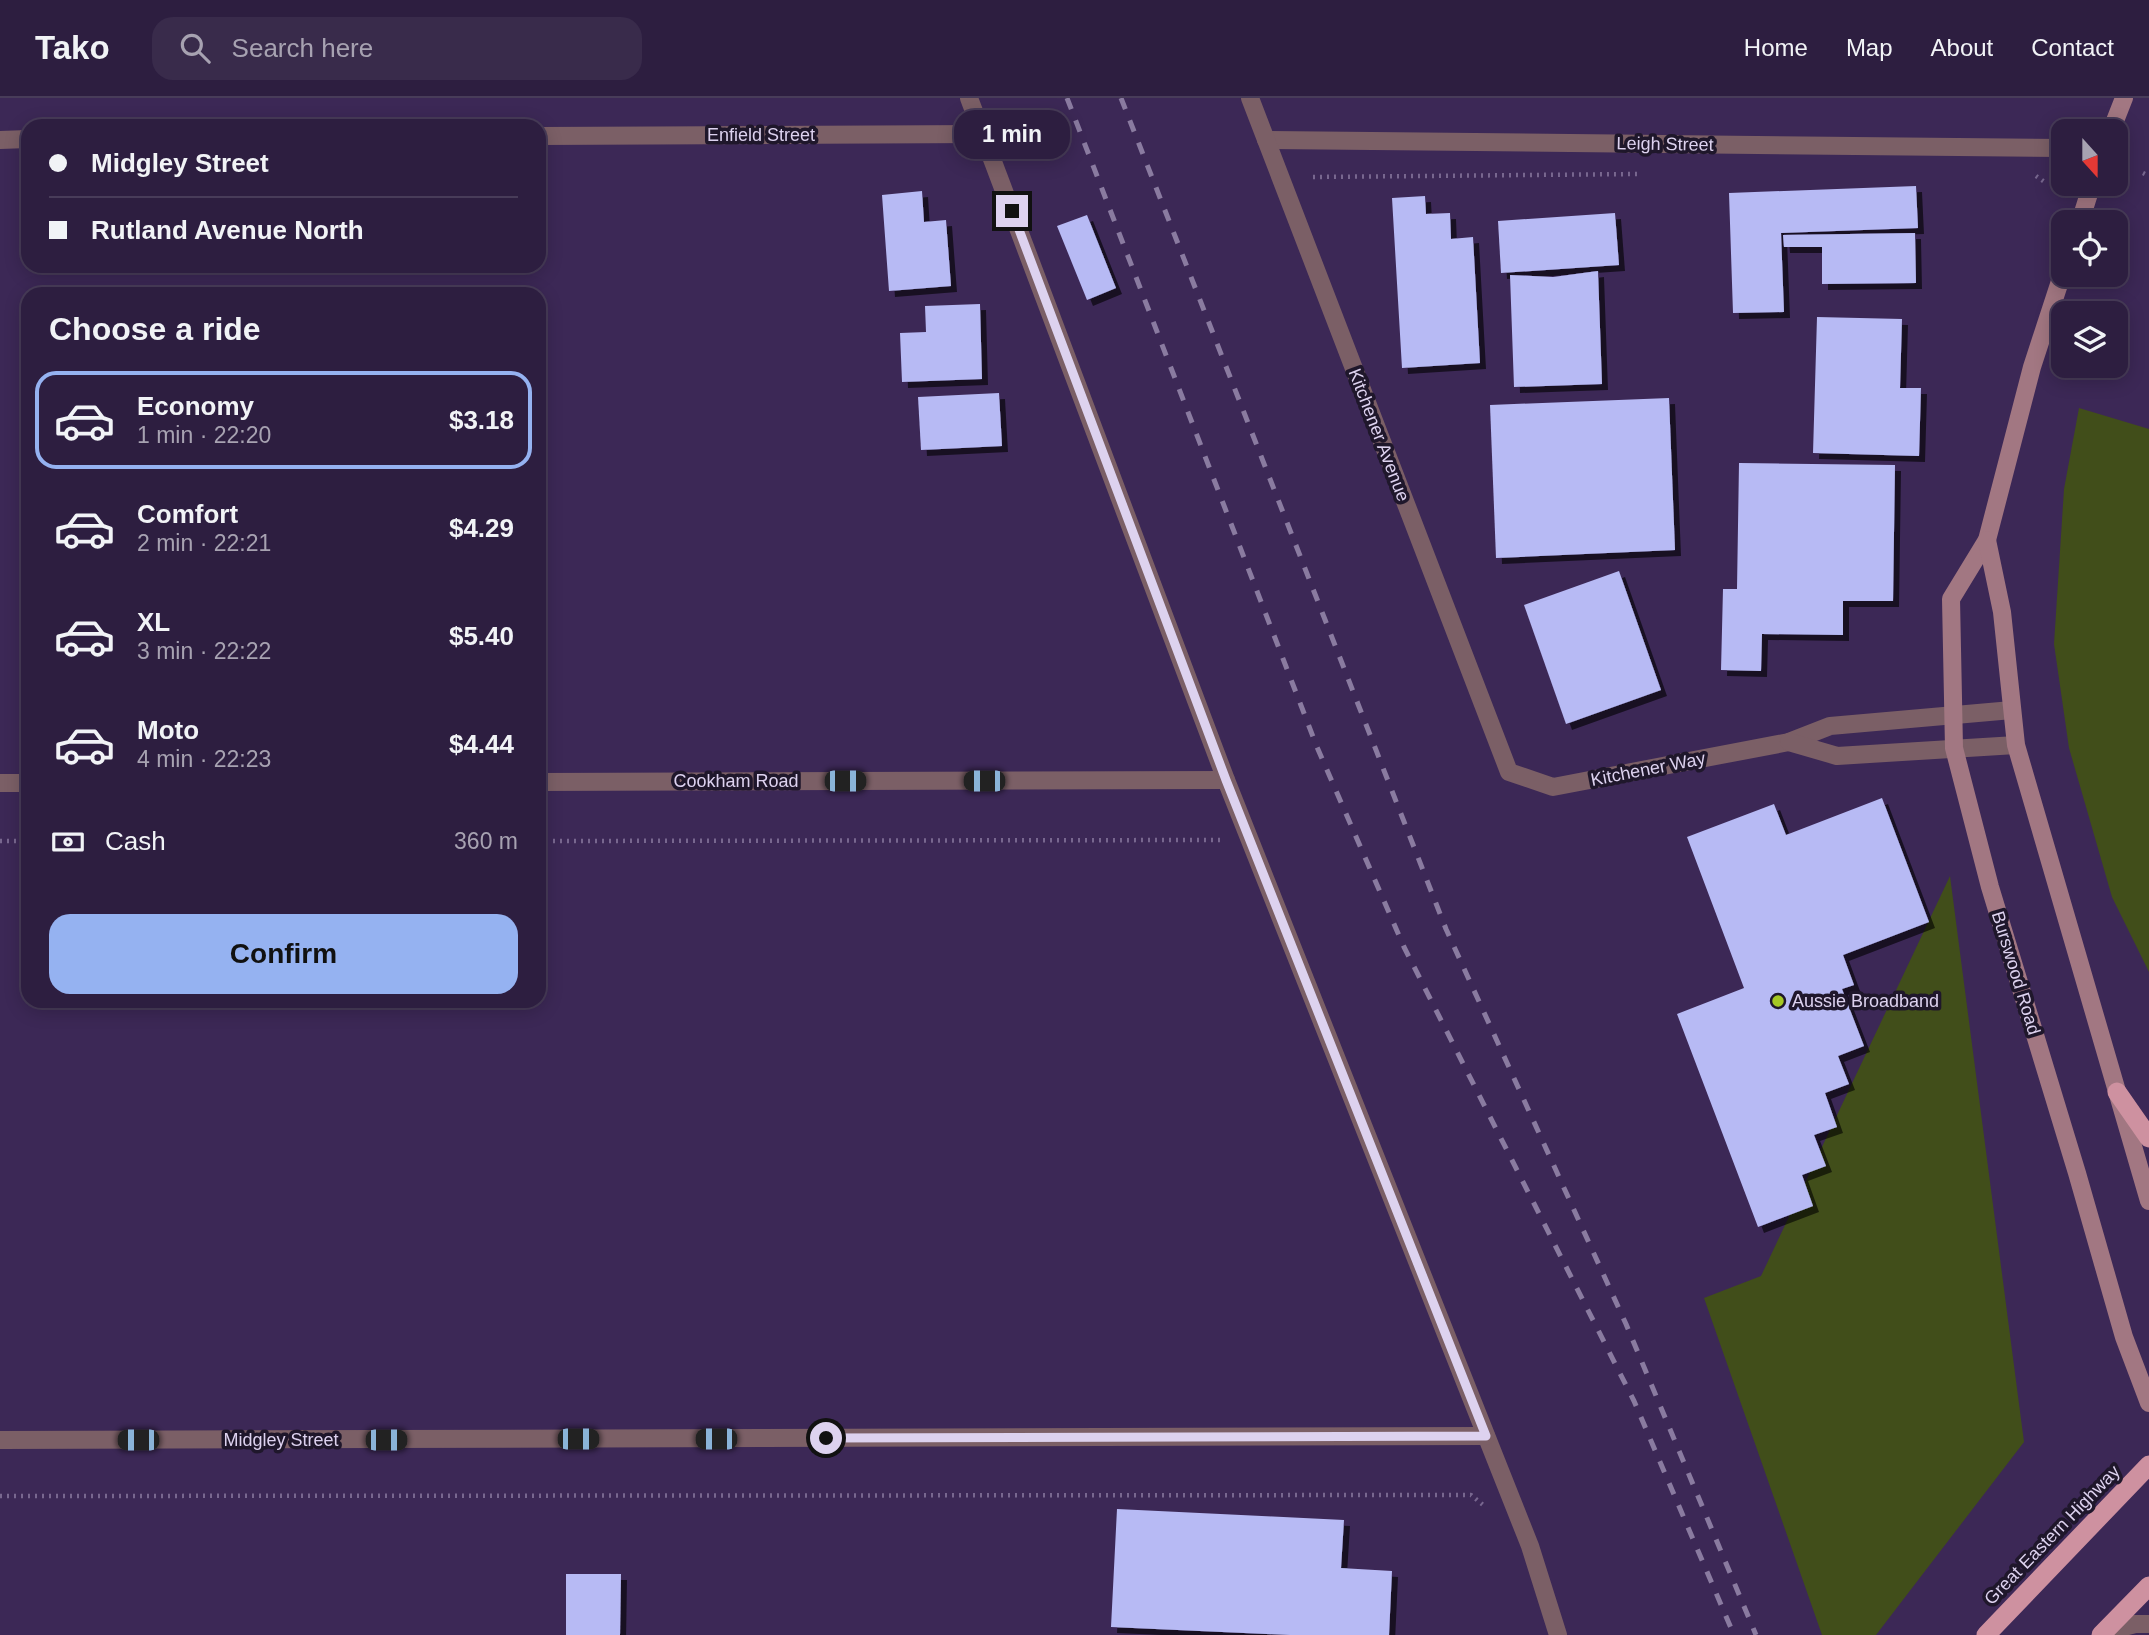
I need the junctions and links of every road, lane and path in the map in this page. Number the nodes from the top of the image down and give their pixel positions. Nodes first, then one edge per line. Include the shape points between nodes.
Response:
1 (969, 98) edge
2 (1250, 98) edge
3 (2124, 98) edge
4 (2116, 119) edge
5 (982, 134) junction
6 (546, 136) edge
7 (0, 139) edge
8 (21, 139) edge
9 (1266, 141) junction
10 (2051, 148) edge
11 (2143, 173) dead end
12 (2149, 176) edge
13 (2058, 287) edge
14 (1987, 540) junction
15 (2012, 710) junction
16 (1953, 714) junction
17 (1789, 742) junction
18 (2016, 745) junction
19 (1954, 748) junction
20 (1509, 772) joint
21 (1226, 780) junction
22 (546, 782) edge
23 (0, 783) edge
24 (21, 783) edge
25 (1250, 840) junction
26 (0, 841) edge
27 (21, 841) edge
28 (546, 841) edge
29 (2117, 1092) junction
30 (2149, 1138) edge
31 (2149, 1202) edge
32 (2149, 1403) edge
33 (1486, 1436) junction
34 (0, 1440) edge
35 (2149, 1465) edge
36 (0, 1496) edge
37 (1489, 1511) dead end
38 (2149, 1586) edge
39 (2149, 1624) edge
40 (2102, 1634) edge
41 (1558, 1635) edge
42 (1986, 1635) edge

1 - 5 street
2 - 9 street, Kitchener Avenue
3 - 4 main road
5 - 6 street, Enfield Street
5 - 21 street
7 - 8 street
9 - 10 street, Leigh Street
9 - 20 street, Kitchener Avenue
11 - 12 path
13 - 14 main road, Burswood Road
14 - 15 main road, Burswood Road via 2003,612
14 - 16 main road, Burswood Road via 1951,599
15 - 16 street, Kitchener Way
15 - 18 main road, Burswood Road
16 - 17 street, Kitchener Way via 1830,726
16 - 19 main road, Burswood Road
17 - 19 street, Kitchener Way via 1837,756
17 - 20 street, Kitchener Way via 1553,787
18 - 19 street, Kitchener Way
18 - 29 main road, Burswood Road
19 - 32 main road, Burswood Road via 1990,887 2124,1337
21 - 22 street, Cookham Road
21 - 25 street
23 - 24 street
25 - 28 path
25 - 33 street
26 - 27 path
29 - 30 highway
29 - 31 main road, Burswood Road
33 - 34 street, Midgley Street
33 - 41 street via 1530,1546
35 - 42 highway, Great Eastern Highway
36 - 37 path via 1471,1495
38 - 40 highway
39 - 40 street

